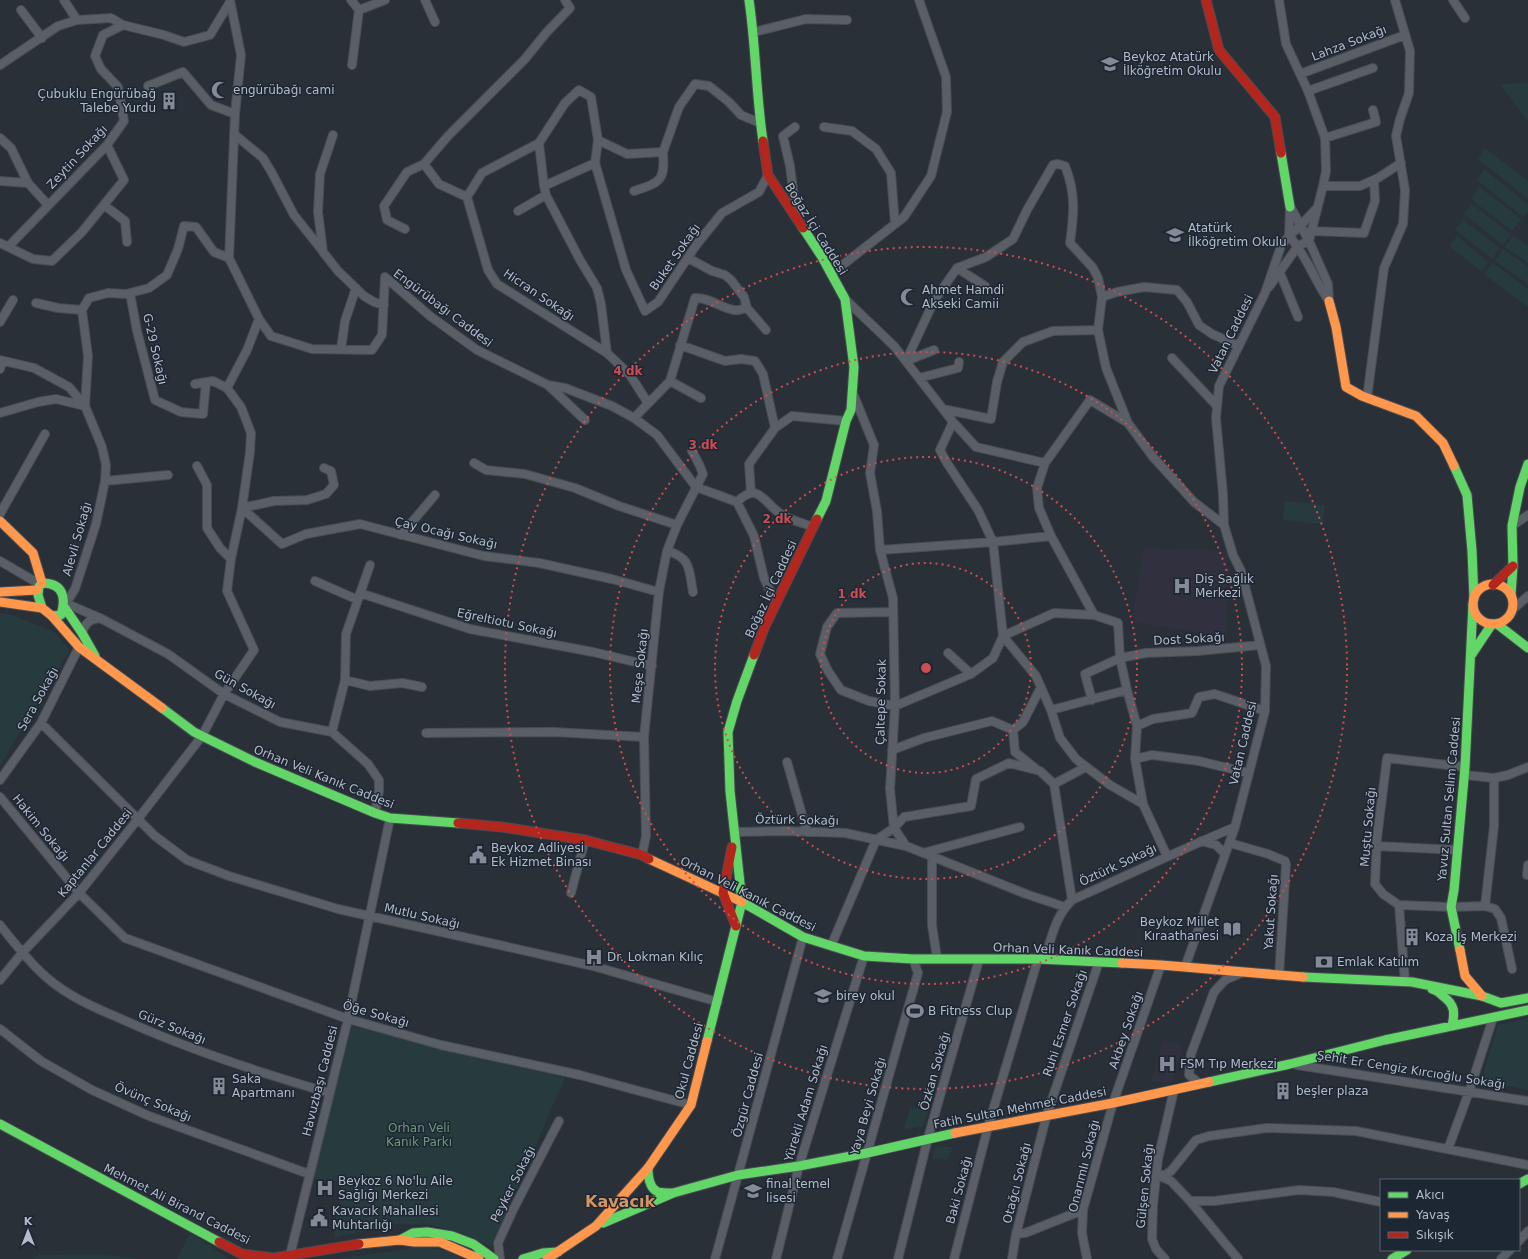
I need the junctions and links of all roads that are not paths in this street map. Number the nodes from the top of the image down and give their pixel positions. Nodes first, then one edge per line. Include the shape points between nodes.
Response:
1 (64, 0) edge
2 (350, 0) edge
3 (385, 0) edge
4 (425, 0) edge
5 (565, 0) edge
6 (749, 0) edge
7 (920, 0) edge
8 (1206, 0) edge
9 (1279, 0) edge
10 (1395, 0) edge
11 (1453, 0) edge
12 (230, 1) edge
13 (21, 10) dead end
14 (359, 10) junction
15 (1465, 18) dead end
16 (77, 20) junction
17 (847, 20) dead end
18 (435, 22) dead end
19 (123, 25) junction
20 (754, 32) junction
21 (1405, 35) junction
22 (42, 38) junction
23 (1, 63) edge
24 (352, 65) dead end
25 (1373, 68) dead end
26 (1300, 74) junction
27 (148, 86) dead end
28 (1308, 91) junction
29 (1373, 110) dead end
30 (235, 114) junction
31 (760, 123) junction
32 (795, 127) dead end
33 (824, 127) dead end
34 (234, 134) junction
35 (333, 135) dead end
36 (0, 138) edge
37 (1325, 138) junction
38 (598, 140) junction
39 (539, 143) junction
40 (107, 145) junction
41 (663, 152) junction
42 (595, 163) junction
43 (1401, 163) junction
44 (424, 164) junction
45 (768, 175) junction
46 (1374, 180) junction
47 (0, 181) edge
48 (28, 184) junction
49 (544, 186) junction
50 (1324, 186) junction
51 (634, 191) dead end
52 (546, 195) junction
53 (467, 197) junction
54 (48, 205) junction
55 (104, 205) junction
56 (1290, 207) junction
57 (1317, 208) junction
58 (518, 211) dead end
59 (796, 218) junction
60 (895, 224) junction
61 (1300, 226) junction
62 (405, 229) dead end
63 (1311, 231) junction
64 (1289, 236) junction
65 (1309, 241) junction
66 (127, 242) dead end
67 (4, 245) edge
68 (1298, 246) junction
69 (323, 252) junction
70 (229, 258) junction
71 (688, 258) junction
72 (957, 268) junction
73 (1280, 273) junction
74 (831, 274) junction
75 (985, 286) dead end
76 (356, 288) junction
77 (130, 293) junction
78 (1265, 293) junction
79 (1102, 297) junction
80 (845, 299) junction
81 (13, 300) dead end
82 (1329, 301) junction
83 (36, 303) dead end
84 (384, 305) junction
85 (747, 308) junction
86 (82, 310) junction
87 (1298, 317) dead end
88 (259, 319) junction
89 (0, 322) edge
90 (766, 330) dead end
91 (1098, 330) junction
92 (680, 345) junction
93 (1239, 346) junction
94 (341, 349) junction
95 (934, 350) dead end
96 (607, 353) junction
97 (1172, 358) dead end
98 (906, 361) junction
99 (959, 362) dead end
100 (1, 363) edge
101 (919, 378) junction
102 (670, 381) junction
103 (206, 382) junction
104 (195, 384) dead end
105 (548, 385) junction
106 (227, 388) junction
107 (852, 391) junction
108 (701, 398) dead end
109 (1367, 398) junction
110 (648, 403) junction
111 (85, 406) junction
112 (1217, 406) junction
113 (943, 409) junction
114 (0, 413) edge
115 (634, 418) junction
116 (585, 420) dead end
117 (846, 421) junction
118 (953, 422) junction
119 (1128, 423) junction
120 (775, 428) junction
121 (45, 434) dead end
122 (692, 451) dead end
123 (474, 463) dead end
124 (1045, 463) junction
125 (1528, 464) edge
126 (196, 466) dead end
127 (324, 468) dead end
128 (168, 475) dead end
129 (105, 481) junction
130 (696, 488) junction
131 (751, 493) junction
132 (435, 494) dead end
133 (737, 502) junction
134 (242, 508) junction
135 (0, 514) edge
136 (1528, 515) edge
137 (0, 521) edge
138 (677, 525) junction
139 (1224, 525) junction
140 (1512, 526) junction
141 (813, 527) junction
142 (401, 535) junction
143 (1052, 536) junction
144 (993, 542) junction
145 (880, 550) junction
146 (667, 551) junction
147 (33, 553) junction
148 (231, 558) junction
149 (0, 560) edge
150 (370, 565) dead end
151 (1513, 566) junction
152 (1472, 570) junction
153 (315, 581) dead end
154 (53, 583) junction
155 (1491, 585) junction
156 (40, 586) junction
157 (0, 592) edge
158 (659, 592) junction
159 (692, 592) dead end
160 (1511, 595) junction
161 (1528, 596) edge
162 (359, 597) junction
163 (1474, 601) junction
164 (0, 602) edge
165 (65, 603) junction
166 (776, 603) junction
167 (42, 608) junction
168 (1512, 610) junction
169 (893, 612) junction
170 (1094, 615) junction
171 (52, 616) junction
172 (100, 618) junction
173 (1495, 624) junction
174 (82, 633) junction
175 (1003, 636) junction
176 (1260, 645) junction
177 (79, 647) junction
178 (1528, 648) edge
179 (948, 653) dead end
180 (1471, 656) junction
181 (1120, 658) junction
182 (96, 659) junction
183 (652, 666) junction
184 (971, 674) junction
185 (344, 680) junction
186 (422, 687) dead end
187 (1041, 687) junction
188 (1127, 690) junction
189 (224, 694) junction
190 (1092, 700) junction
191 (895, 706) junction
192 (1052, 710) junction
193 (1265, 711) junction
194 (41, 723) junction
195 (1137, 726) junction
196 (1012, 730) junction
197 (332, 732) junction
198 (426, 733) dead end
199 (202, 736) junction
200 (644, 737) junction
201 (892, 750) junction
202 (1135, 759) junction
203 (787, 762) dead end
204 (1086, 767) junction
205 (1528, 767) edge
206 (1040, 771) junction
207 (1465, 771) junction
208 (1248, 773) junction
209 (1494, 778) junction
210 (0, 780) edge
211 (1054, 784) junction
212 (0, 797) edge
213 (1143, 804) junction
214 (375, 813) junction
215 (390, 818) junction
216 (138, 819) junction
217 (1235, 827) junction
218 (894, 828) junction
219 (1020, 828) dead end
220 (735, 832) junction
221 (807, 832) junction
222 (585, 840) junction
223 (876, 840) junction
224 (1200, 841) junction
225 (1230, 843) junction
226 (906, 846) junction
227 (1376, 846) junction
228 (1458, 850) junction
229 (923, 853) junction
230 (1225, 854) junction
231 (642, 855) junction
232 (1167, 856) junction
233 (932, 857) junction
234 (1528, 865) edge
235 (1527, 875) dead end
236 (79, 893) junction
237 (571, 893) dead end
238 (724, 893) junction
239 (1072, 900) junction
240 (742, 902) junction
241 (1399, 905) junction
242 (1485, 906) junction
243 (1064, 907) junction
244 (1451, 907) junction
245 (369, 917) junction
246 (0, 925) edge
247 (736, 926) junction
248 (804, 937) junction
249 (831, 946) junction
250 (22, 953) junction
251 (864, 956) junction
252 (937, 958) junction
253 (913, 959) junction
254 (1042, 959) junction
255 (979, 960) junction
256 (1099, 962) junction
257 (1161, 965) junction
258 (1185, 967) junction
259 (1512, 969) dead end
260 (1242, 973) junction
261 (1279, 976) junction
262 (1465, 976) junction
263 (0, 980) edge
264 (1409, 982) junction
265 (1454, 991) junction
266 (1482, 996) junction
267 (1528, 998) edge
268 (718, 1002) junction
269 (1528, 1010) edge
270 (1493, 1018) junction
271 (348, 1019) junction
272 (1452, 1026) junction
273 (0, 1029) edge
274 (1290, 1064) junction
275 (1200, 1084) junction
276 (1174, 1090) junction
277 (1469, 1092) junction
278 (330, 1093) junction
279 (1528, 1101) edge
280 (1113, 1102) junction
281 (691, 1105) junction
282 (1047, 1114) junction
283 (559, 1121) dead end
284 (1, 1125) edge
285 (988, 1127) junction
286 (0, 1136) edge
287 (928, 1138) junction
288 (1448, 1150) junction
289 (867, 1153) junction
290 (1528, 1165) edge
291 (799, 1166) junction
292 (648, 1168) junction
293 (309, 1174) junction
294 (1156, 1175) junction
295 (738, 1176) junction
296 (673, 1193) junction
297 (1190, 1201) junction
298 (1380, 1202) edge
299 (1083, 1210) junction
300 (596, 1226) junction
301 (1016, 1234) junction
302 (400, 1240) junction
303 (1406, 1251) edge
304 (1509, 1251) edge
305 (290, 1255) junction
306 (561, 1255) edge
307 (477, 1258) edge
308 (495, 1259) edge
309 (523, 1259) edge
310 (547, 1259) edge
311 (716, 1259) edge
312 (776, 1259) edge
313 (837, 1259) edge
314 (898, 1259) edge
315 (954, 1259) edge
316 (1012, 1259) edge
317 (1087, 1259) edge
318 (1165, 1259) edge
319 (1238, 1259) edge
320 (1392, 1259) edge
321 (1501, 1259) edge

1 - 16 street
2 - 14 street
3 - 14 street
4 - 18 street
5 - 44 street via 570,8
6 - 20 main road, Boğaz İçi Caddesi
7 - 60 street via 946,77 947,112 931,176 904,217
8 - 56 main road via 1218,50 1276,117
9 - 26 street via 1286,44
10 - 21 street
11 - 15 street
12 - 19 street via 210,35 184,42
12 - 30 street, Engürübağı Caddesi via 240,55
13 - 22 street
14 - 24 street
16 - 19 street via 111,18
16 - 22 street via 58,26
17 - 20 street via 806,19
19 - 40 street, Zeytin Sokağı via 103,35 95,56 101,69 118,87 124,122
20 - 31 main road, Boğaz İçi Caddesi
21 - 26 street, Lahza Sokağı
21 - 43 street via 1410,51 1409,93 1396,136
22 - 23 street
25 - 28 street
26 - 28 street
27 - 30 street via 183,72 211,105
28 - 37 street
29 - 37 street via 1376,122
30 - 34 street, Engürübağı Caddesi
31 - 41 street via 741,115 709,86 695,84 679,107
31 - 45 main road, Boğaz İçi Caddesi
32 - 59 street via 783,136 790,166
33 - 60 street via 852,131 876,149 891,173
34 - 69 street via 263,158 294,216
34 - 70 street, Engürübağı Caddesi
35 - 69 street via 320,174 318,212
36 - 48 street via 11,148
37 - 50 street
38 - 39 street, Buket Sokağı via 591,97 580,90 565,104
38 - 41 street via 627,154
38 - 42 street, Buket Sokağı
39 - 49 street
39 - 53 street via 482,173
40 - 54 street, Zeytin Sokağı
40 - 55 street via 124,180
41 - 51 street via 662,178 653,185
42 - 49 street
42 - 71 street, Buket Sokağı via 626,270 645,311 658,302
43 - 46 street
43 - 109 street via 1406,190 1403,224 1384,268
44 - 53 street via 439,184
44 - 62 street via 407,172 384,206 387,220
45 - 59 main road, Boğaz İçi Caddesi
45 - 71 street, Buket Sokağı via 759,192 722,214
46 - 50 street via 1360,186
46 - 63 street via 1375,201 1364,233
47 - 48 street
48 - 54 street
49 - 52 street
50 - 57 street
52 - 58 street
52 - 96 street via 597,288
53 - 96 street, Hicran Sokağı via 488,270 497,284
54 - 67 street, Zeytin Sokağı
55 - 66 street via 125,221
55 - 67 street via 82,232 52,261 33,259
56 - 61 street
56 - 64 street
57 - 61 street, Vatan Caddesi
57 - 63 street
59 - 74 main road, Boğaz İçi Caddesi
60 - 74 street
61 - 64 street, Vatan Caddesi
61 - 65 street
63 - 65 street
64 - 68 street
64 - 78 street, Vatan Caddesi via 1281,246
65 - 68 street
65 - 82 street via 1328,284
68 - 73 street, Vatan Caddesi
68 - 82 street
69 - 76 street
70 - 77 street via 214,252 196,227 184,226 178,249 166,275 149,288
70 - 88 street, Engürübağı Caddesi
71 - 85 street via 731,280 744,297
72 - 75 street
72 - 79 street via 986,258 1013,239 1053,165 1058,164 1064,166 1070,179 1074,209 1070,243 1098,278
72 - 98 street via 934,301
73 - 78 street, Vatan Caddesi
73 - 87 street
74 - 80 main road, Boğaz İçi Caddesi
76 - 84 street via 364,296
76 - 94 street via 345,321
77 - 86 street via 108,293 89,298
77 - 103 street, G-29 Sokağı via 155,400 181,412 203,414
78 - 93 street, Vatan Caddesi
79 - 91 street
79 - 93 street via 1144,287 1177,290 1187,302 1199,326
80 - 98 street
80 - 107 main road, Boğaz İçi Caddesi via 854,367
81 - 89 street
82 - 109 main road, Yavuz Sultan Selim Caddesi via 1346,388
83 - 86 street
84 - 94 street, Engürübağı Caddesi via 382,335 372,350
84 - 105 street, Engürübağı Caddesi via 385,277 430,316 477,350
85 - 90 street
85 - 92 street via 736,310 703,297 694,298
86 - 111 street, Alevli Sokağı via 88,356
88 - 94 street, Engürübağı Caddesi via 271,336 312,349
88 - 106 street
91 - 113 street via 1053,332 1023,342 1003,362 991,420
91 - 119 street via 1106,368
92 - 102 street
92 - 120 street via 726,361 755,361 763,374
93 - 112 street, Vatan Caddesi via 1219,386
95 - 98 street
96 - 110 street, Hicran Sokağı via 630,375
97 - 112 street
98 - 101 street
99 - 101 street via 958,368
100 - 111 street via 34,368 68,387
101 - 113 street
102 - 108 street
102 - 110 street
103 - 104 street
103 - 106 street via 213,381
105 - 115 street, Engürübağı Caddesi via 565,388 612,406
105 - 116 street
106 - 134 street via 241,407 251,433
107 - 117 main road, Boğaz İçi Caddesi via 851,410
107 - 145 street, Çaltepe Sokak via 874,445 870,473 877,511
109 - 152 main road, Yavuz Sultan Selim Caddesi via 1416,416 1443,443 1467,495
110 - 115 street
111 - 114 street via 56,400 38,402
111 - 129 street, Alevli Sokağı via 102,447 106,465
112 - 139 street, Vatan Caddesi
113 - 118 street
115 - 130 street, Engürübağı Caddesi via 657,435
117 - 120 street via 792,416
117 - 141 main road, Boğaz İçi Caddesi via 826,501
118 - 124 street via 976,447
118 - 144 street via 940,450 978,510
119 - 124 street via 1090,400
119 - 139 street via 1153,457 1194,502
120 - 131 street via 749,464
121 - 135 street
122 - 130 street, Meşe Sokağı via 703,474
123 - 138 street via 486,470 525,474 575,488
124 - 143 street via 1037,488 1039,508
125 - 140 main road
126 - 148 street via 207,485 207,528 220,548
127 - 134 street via 331,471 334,485 326,494 307,500 274,501
128 - 129 street
129 - 165 street, Alevli Sokağı via 96,524 75,589
130 - 133 street
130 - 138 street, Meşe Sokağı
131 - 133 street
131 - 141 street via 761,495 780,514
132 - 142 street
133 - 166 street via 754,536 764,578
134 - 142 street, Çay Ocağı Sokağı via 282,544 306,534 360,524
134 - 148 street
136 - 140 street
137 - 147 main road
138 - 146 street, Meşe Sokağı
139 - 176 street, Vatan Caddesi via 1241,571
140 - 151 main road
141 - 166 main road, Boğaz İçi Caddesi
142 - 158 street, Çay Ocağı Sokağı via 484,556 539,563
143 - 144 street
143 - 170 street
144 - 145 street
144 - 175 street
145 - 169 street, Çaltepe Sokak
146 - 158 street, Meşe Sokağı
146 - 159 street via 678,554 686,562
147 - 154 main road
147 - 156 main road
148 - 189 street, Kaptanlar Caddesi via 227,591 254,650
149 - 156 street
150 - 162 street
151 - 155 main road
151 - 160 main road
152 - 155 main road
152 - 163 main road, Yavuz Sultan Selim Caddesi
153 - 162 street, Eğreltiotu Sokağı
154 - 156 main road via 47,581
154 - 165 main road via 59,589
155 - 160 main road via 1501,587
155 - 163 main road via 1479,590
156 - 157 main road
156 - 167 main road via 37,598
158 - 183 street, Meşe Sokağı
160 - 168 main road
161 - 168 street
162 - 183 street, Eğreltiotu Sokağı via 470,629
162 - 185 street via 346,634
163 - 173 main road via 1474,611 1480,620
163 - 180 main road, Yavuz Sultan Selim Caddesi
164 - 167 main road
165 - 171 main road via 61,615
165 - 172 street, Gün Sokağı
165 - 174 main road
166 - 220 main road, Boğaz İçi Caddesi via 737,701 728,732 730,791
167 - 171 main road
168 - 173 main road via 1507,618
169 - 191 street, Çaltepe Sokak
169 - 191 street via 837,612 828,627 820,654 841,690
170 - 175 street via 1054,613
170 - 181 street via 1118,623
171 - 177 main road, Orhan Veli Kanık Caddesi
172 - 174 street via 89,621
172 - 189 street, Gün Sokağı via 168,654
173 - 178 main road
173 - 180 main road via 1481,638
174 - 182 main road
175 - 184 street via 992,658
175 - 187 street via 1036,676
176 - 181 street, Dost Sokağı via 1146,653
176 - 193 street, Vatan Caddesi via 1266,666
177 - 182 main road, Orhan Veli Kanık Caddesi
177 - 194 street, Sera Sokağı
179 - 184 street
180 - 207 main road, Yavuz Sultan Selim Caddesi
181 - 188 street
181 - 190 street, Dost Sokağı via 1085,674
182 - 199 main road, Orhan Veli Kanık Caddesi
183 - 200 street, Meşe Sokağı
184 - 191 street
185 - 186 street via 370,686 402,683
185 - 197 street
187 - 192 street
187 - 196 street via 1023,722
188 - 190 street
188 - 195 street
189 - 197 street, Gün Sokağı via 280,722
189 - 199 street, Kaptanlar Caddesi
190 - 192 street
191 - 201 street, Çaltepe Sokak
192 - 204 street via 1060,738 1076,759
193 - 195 street via 1215,694 1199,697 1192,713 1153,719
193 - 208 street, Vatan Caddesi
194 - 210 street, Sera Sokağı
194 - 216 street, Mutlu Sokağı
195 - 202 street
196 - 201 street via 992,721 924,738
196 - 206 street via 1015,752
197 - 214 street via 368,764 379,780 380,791
198 - 200 street via 554,732
199 - 214 main road, Orhan Veli Kanık Caddesi via 255,762
199 - 216 street, Kaptanlar Caddesi
200 - 231 street, Meşe Sokağı via 646,836
201 - 218 street, Çaltepe Sokak via 890,789
202 - 208 street via 1152,755 1199,761
202 - 213 street
203 - 221 street
204 - 211 street
204 - 213 street via 1110,785
205 - 209 street
206 - 211 street
206 - 218 street via 1009,763 976,780 970,806 904,817
207 - 209 street
207 - 227 street, Muştu Sokağı via 1387,758
207 - 228 main road, Yavuz Sultan Selim Caddesi
208 - 217 street, Vatan Caddesi
209 - 242 street via 1494,826
211 - 239 street
212 - 236 street, Hakim Sokağı
213 - 232 street
214 - 215 main road, Orhan Veli Kanık Caddesi
215 - 222 main road, Orhan Veli Kanık Caddesi via 502,827
215 - 245 street, Havuzbaşı Caddesi
216 - 236 street, Kaptanlar Caddesi
216 - 245 street, Mutlu Sokağı via 155,836 187,860 273,890
217 - 224 street, Öztürk Sokağı
217 - 225 street, Vatan Caddesi
218 - 223 street
218 - 226 street, Çaltepe Sokak
219 - 229 street
220 - 221 street, Öztürk Sokağı
220 - 238 main road
220 - 240 main road, Boğaz İçi Caddesi
221 - 223 street, Öztürk Sokağı via 845,833
222 - 231 main road, Orhan Veli Kanık Caddesi
222 - 237 street
223 - 226 street, Öztürk Sokağı
223 - 249 street
224 - 230 street via 1216,845
224 - 232 street, Öztürk Sokağı
225 - 230 street, Vatan Caddesi
225 - 261 street, Yakut Sokağı via 1285,860
226 - 229 street
227 - 228 street
227 - 241 street, Muştu Sokağı via 1376,884 1383,894
228 - 244 main road, Yavuz Sultan Selim Caddesi
229 - 233 street
230 - 258 street, Vatan Caddesi
231 - 238 main road, Orhan Veli Kanık Caddesi
232 - 239 street, Öztürk Sokağı
233 - 243 street
233 - 252 street via 932,925
234 - 235 street
236 - 250 street, Kaptanlar Caddesi
236 - 271 street, Öḡe Sokağı via 125,938
238 - 240 main road, Orhan Veli Kanık Caddesi
238 - 247 main road
239 - 243 street, Öztürk Sokağı
240 - 247 main road, Okul Caddesi
240 - 248 main road, Orhan Veli Kanık Caddesi
241 - 244 street
241 - 264 street
242 - 244 street
242 - 259 street via 1494,909 1502,918
243 - 254 street, Öztürk Sokağı
244 - 262 main road, Yavuz Sultan Selim Caddesi
245 - 268 street, Mutlu Sokağı via 593,966
245 - 271 street, Havuzbaşı Caddesi
246 - 250 street, Gürz Sokağı
247 - 268 main road, Okul Caddesi
248 - 249 main road, Orhan Veli Kanık Caddesi
248 - 295 street, Özgür Caddesi
249 - 251 main road, Orhan Veli Kanık Caddesi
250 - 263 street, Kaptanlar Caddesi
250 - 278 street, Gürz Sokağı via 46,977 78,1000 164,1038
251 - 253 main road, Orhan Veli Kanık Caddesi
251 - 291 street, Yürekli Adam Sokağı
252 - 253 main road, Orhan Veli Kanık Caddesi
252 - 255 main road, Orhan Veli Kanık Caddesi
253 - 289 street, Yaya Beyi Sokağı via 918,973
254 - 255 main road, Orhan Veli Kanık Caddesi
254 - 256 main road, Orhan Veli Kanık Caddesi
254 - 285 street, Baki Sokağı
255 - 287 street, Özkan Sokağı
256 - 257 main road, Orhan Veli Kanık Caddesi
256 - 282 street, Ruhi Esmer Sokağı
257 - 258 main road, Orhan Veli Kanık Caddesi
257 - 280 street, Akbey Sokağı
258 - 260 main road, Orhan Veli Kanık Caddesi
260 - 261 main road, Orhan Veli Kanık Caddesi
260 - 275 street via 1225,980 1214,992 1191,1054 1189,1076
261 - 264 main road, Orhan Veli Kanık Caddesi
262 - 265 main road
262 - 266 main road
264 - 265 main road, Orhan Veli Kanık Caddesi
264 - 272 main road via 1436,990 1453,1004 1455,1013
265 - 266 main road, Orhan Veli Kanık Caddesi
266 - 267 main road, Orhan Veli Kanık Caddesi via 1502,1003
268 - 281 main road, Okul Caddesi
269 - 270 main road, Fatih Sultan Mehmet Caddesi
270 - 272 main road, Fatih Sultan Mehmet Caddesi
270 - 277 street
271 - 278 street, Havuzbaşı Caddesi
271 - 281 street, Öḡe Sokağı via 441,1045 580,1075
272 - 274 main road, Fatih Sultan Mehmet Caddesi
273 - 293 street, Övünç Sokağı via 41,1061 92,1090 149,1116
274 - 275 main road, Fatih Sultan Mehmet Caddesi
274 - 277 street, Şehit Er Cengiz Kırcıoğlu Sokağı
275 - 276 main road, Fatih Sultan Mehmet Caddesi
276 - 280 main road, Fatih Sultan Mehmet Caddesi
276 - 294 street, Gülşen Sokağı
277 - 279 street, Şehit Er Cengiz Kırcıoğlu Sokağı
277 - 288 street
278 - 293 street, Havuzbaşı Caddesi
280 - 282 main road, Fatih Sultan Mehmet Caddesi
280 - 299 street, Onarımlı Sokağı
281 - 292 main road, Okul Caddesi
282 - 285 main road, Fatih Sultan Mehmet Caddesi
282 - 301 street, Otağcı Sokağı
283 - 308 street, Peyker Sokağı via 513,1210 498,1243
284 - 286 main road
284 - 305 main road, Mehmet Ali Birand Caddesi via 242,1254 274,1258
285 - 287 main road, Fatih Sultan Mehmet Caddesi
285 - 315 street, Baki Sokağı
287 - 289 main road, Fatih Sultan Mehmet Caddesi
287 - 314 street, Özkan Sokağı
288 - 290 street
288 - 294 street via 1356,1132 1267,1128 1196,1140 1171,1171 1164,1175
289 - 291 main road, Fatih Sultan Mehmet Caddesi
289 - 313 street, Yaya Beyi Sokağı
291 - 295 main road, Fatih Sultan Mehmet Caddesi
291 - 312 street, Yürekli Adam Sokağı
292 - 296 main road via 651,1185 658,1192
292 - 300 main road, Okul Caddesi
293 - 305 street, Havuzbaşı Caddesi
294 - 297 street via 1171,1181
294 - 318 street, Gülşen Sokağı via 1152,1239 1156,1249
295 - 296 main road, Fatih Sultan Mehmet Caddesi
295 - 311 street, Özgür Caddesi
296 - 300 main road, Fatih Sultan Mehmet Caddesi
297 - 298 street via 1214,1201 1300,1190 1333,1192
297 - 319 street
299 - 301 street via 1025,1233
299 - 317 street, Onarımlı Sokağı via 1082,1233
300 - 306 main road, Okul Caddesi
301 - 316 street, Otağcı Sokağı
302 - 305 main road, Mehmet Ali Birand Caddesi
302 - 307 main road, Mehmet Ali Birand Caddesi via 440,1242
302 - 308 main road, Mehmet Ali Birand Caddesi via 413,1233 427,1232 452,1236 473,1244
303 - 320 main road
304 - 321 street
306 - 309 main road, Okul Caddesi via 543,1252
306 - 310 main road, Okul Caddesi

